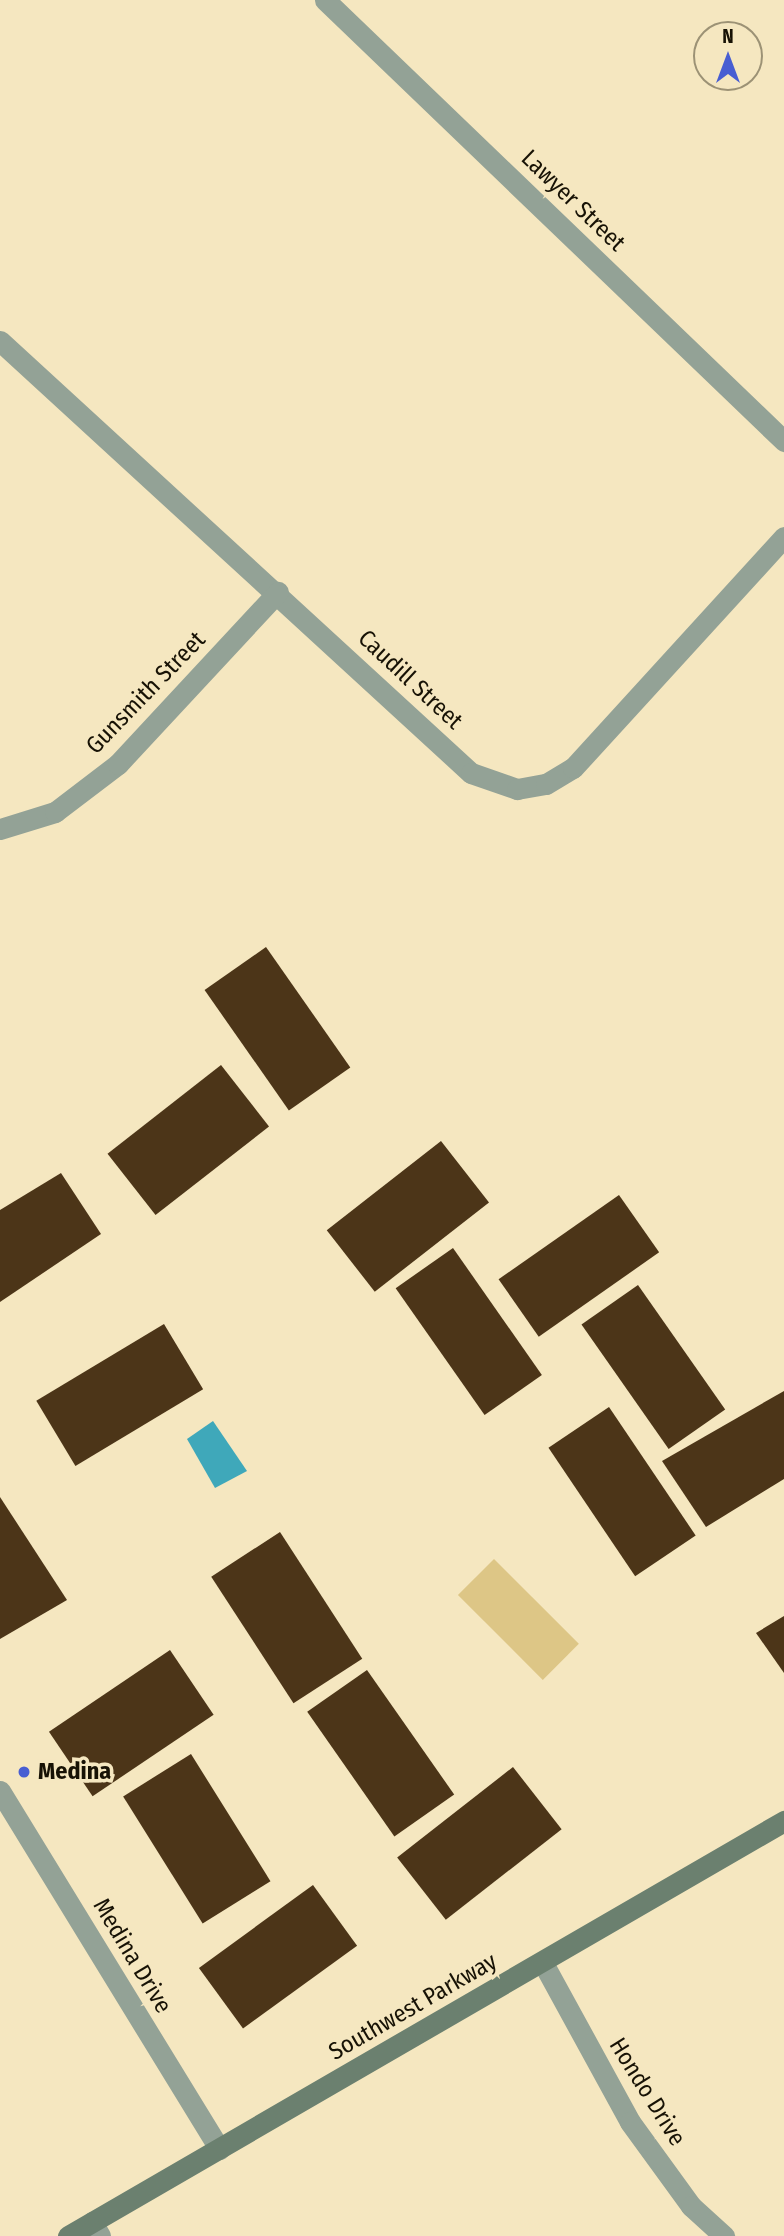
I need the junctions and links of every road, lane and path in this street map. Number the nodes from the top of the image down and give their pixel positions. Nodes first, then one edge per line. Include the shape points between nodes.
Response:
1 (325, 0) edge
2 (0, 341) edge
3 (784, 441) edge
4 (784, 537) edge
5 (278, 592) junction
6 (0, 829) edge
7 (0, 1791) edge
8 (784, 1821) edge
9 (543, 1963) junction
10 (219, 2149) junction
11 (96, 2229) edge
12 (68, 2236) edge
13 (724, 2236) edge

1 - 3 street, Lawyer Street
2 - 5 street, Caudill Street
4 - 5 street, Caudill Street via 573,768 546,784 517,789 471,773
5 - 6 street, Gunsmith Street via 118,764 55,812
7 - 10 street, Medina Drive
8 - 9 main road, Southwest Parkway
9 - 10 main road, Southwest Parkway
9 - 13 street, Hondo Drive via 630,2122 691,2206
10 - 11 main road, Southwest Parkway
11 - 12 main road, Southwest Parkway

